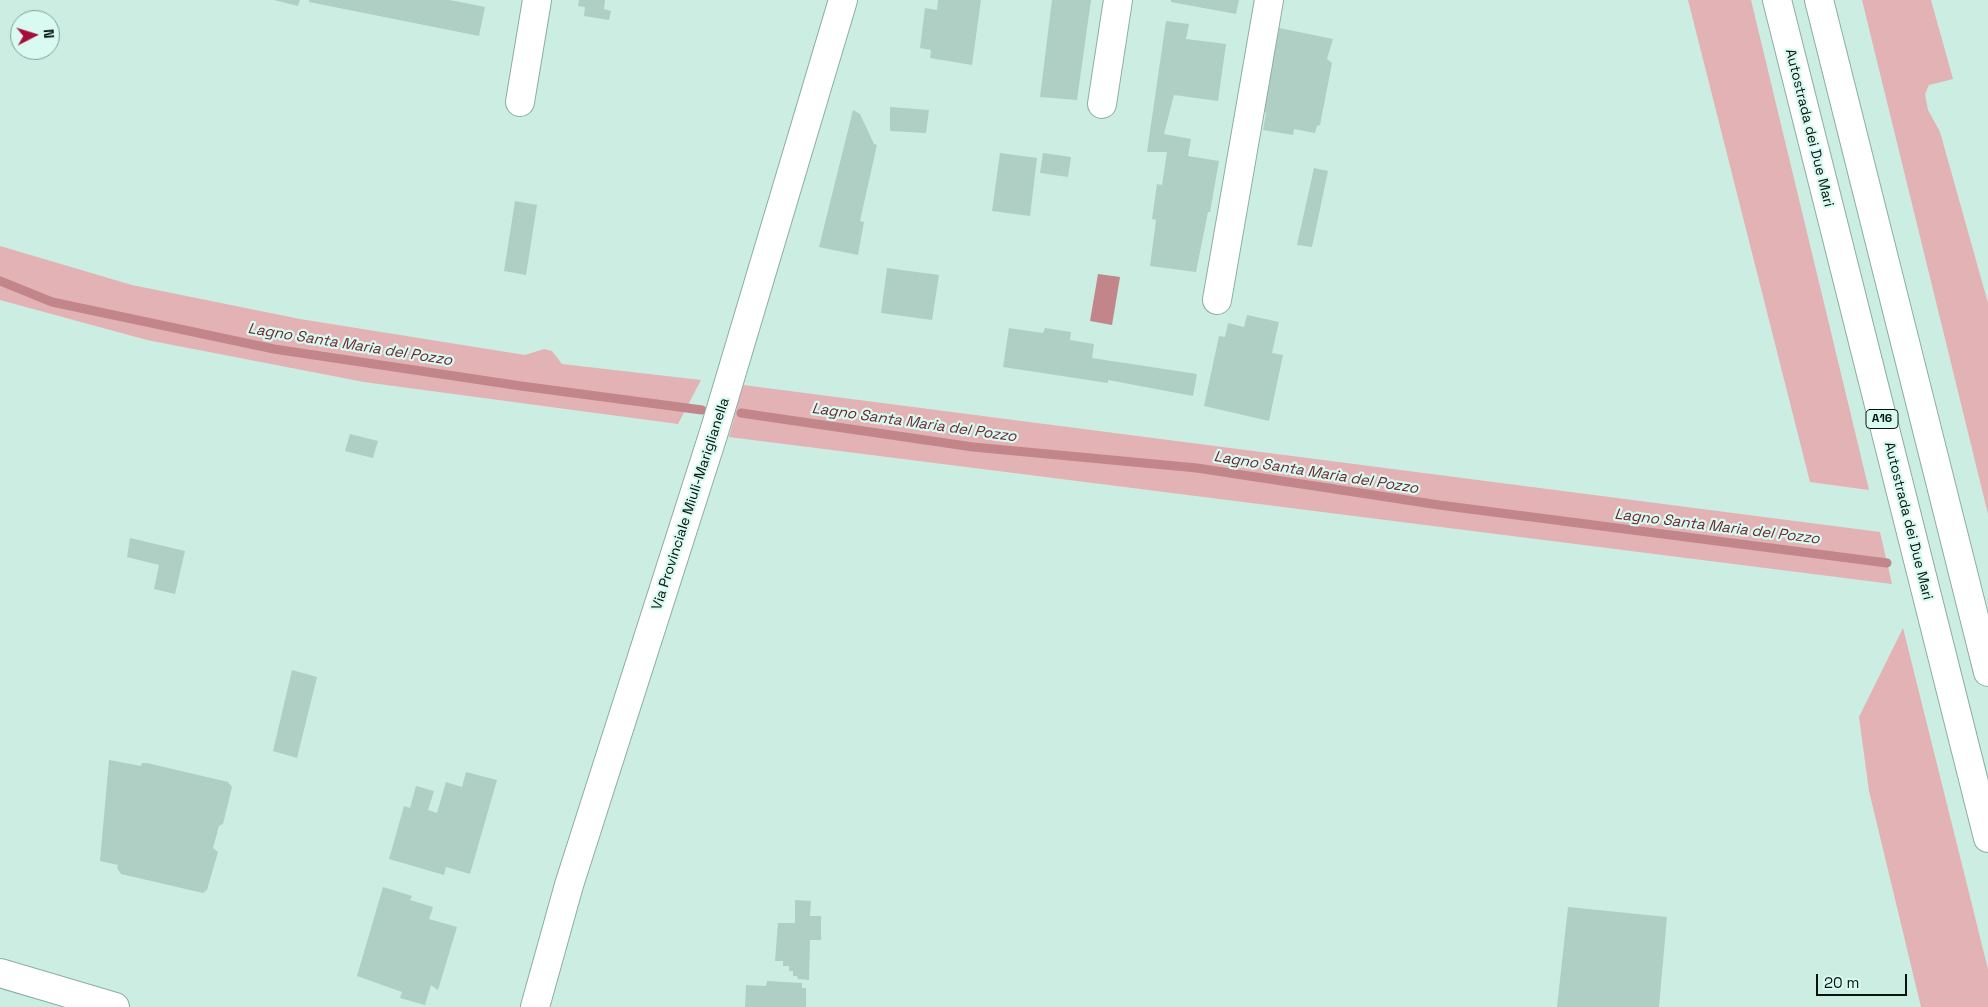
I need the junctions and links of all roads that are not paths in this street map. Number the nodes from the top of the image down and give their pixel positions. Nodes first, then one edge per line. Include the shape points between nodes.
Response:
1 (537, 0) edge
2 (843, 0) edge
3 (1118, 0) edge
4 (1269, 0) edge
5 (1777, 0) edge
6 (1819, 0) edge
7 (520, 102) dead end
8 (1102, 104) dead end
9 (1218, 300) dead end
10 (1988, 672) edge
11 (1988, 838) edge
12 (0, 973) edge
13 (115, 1007) edge
14 (535, 1007) edge

1 - 7 main road
2 - 14 main road, Via Provinciale Miuli-Mariglianella via 714,432 570,885
3 - 8 main road
4 - 9 main road
5 - 11 main road, Autostrada dei Due Mari / A16
6 - 10 main road
12 - 13 main road

